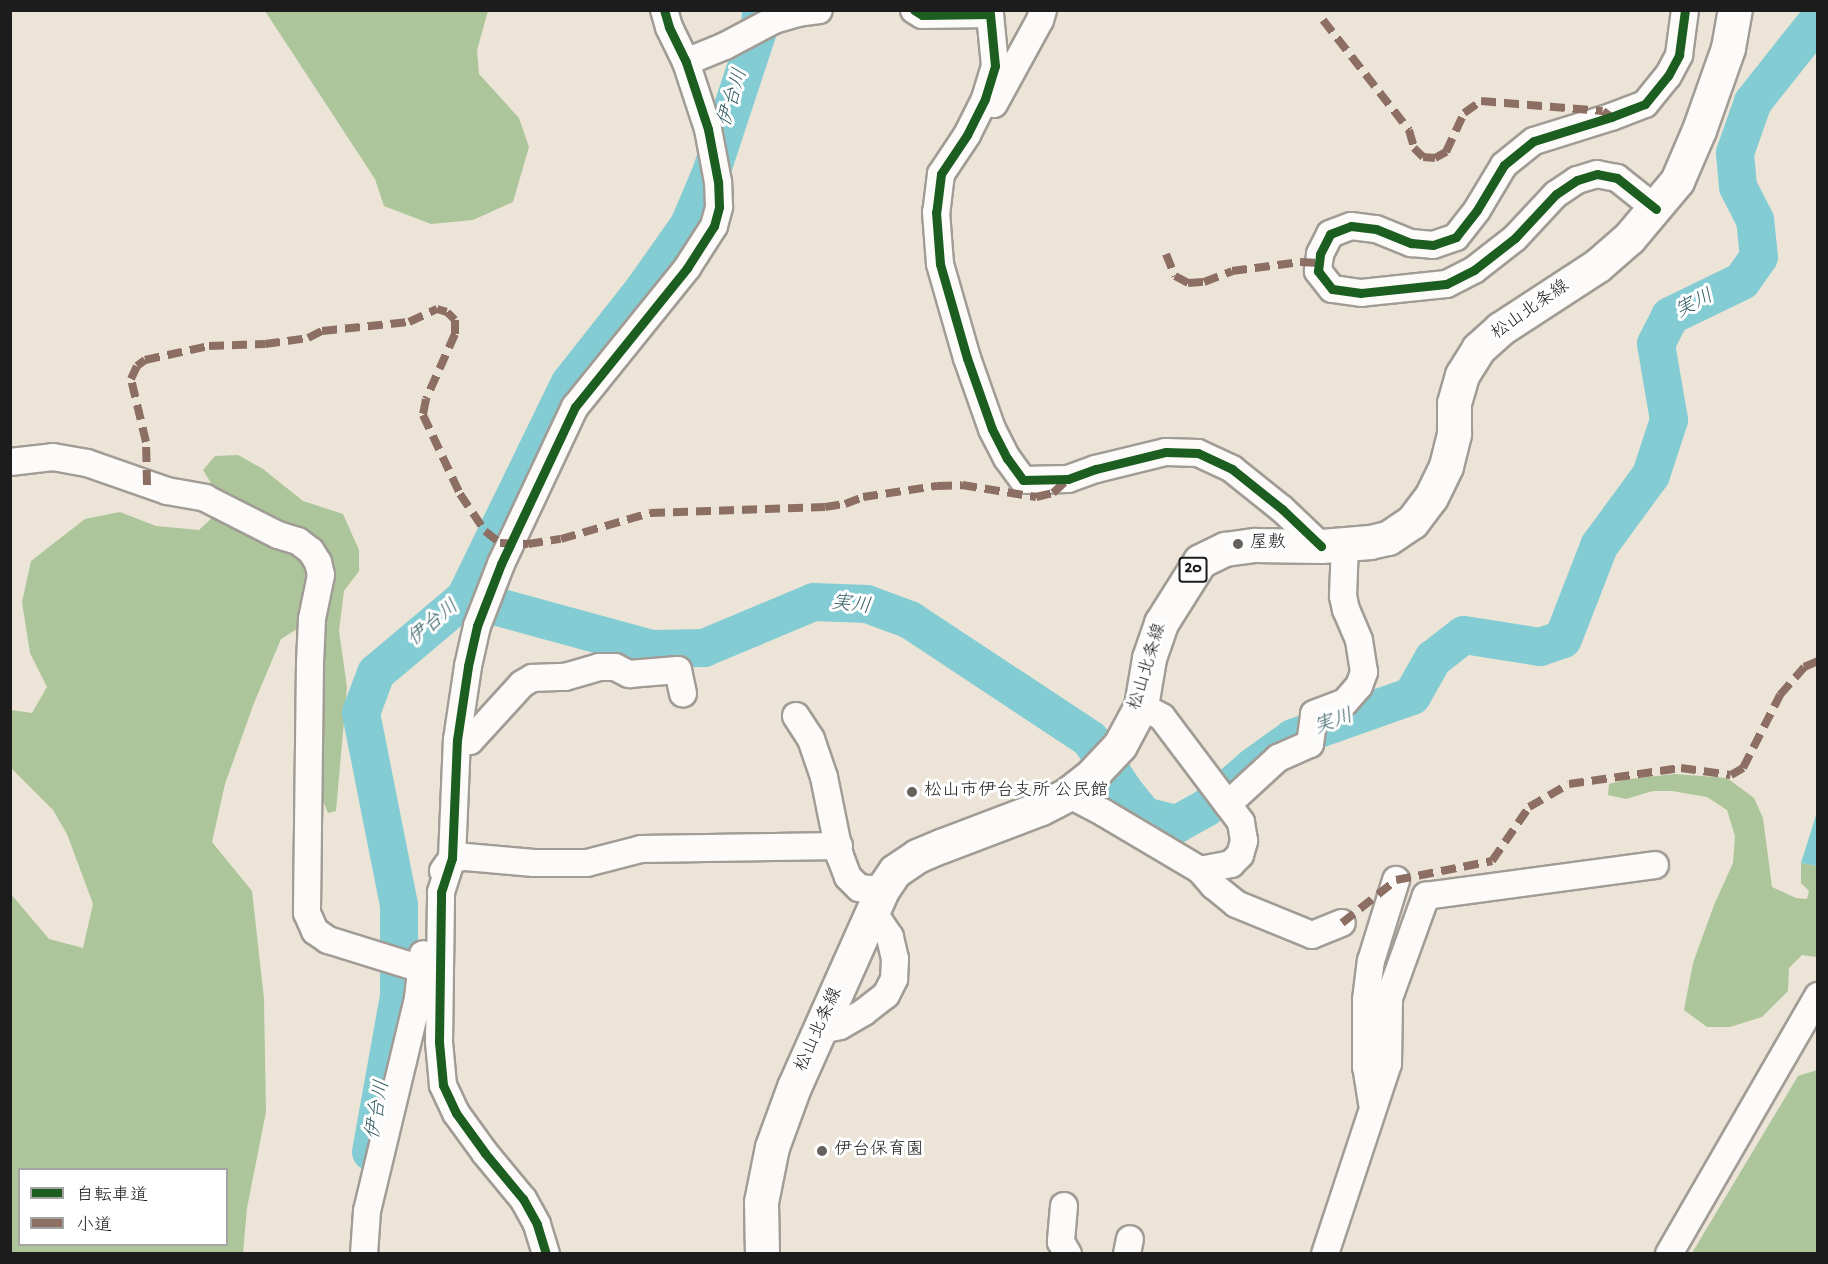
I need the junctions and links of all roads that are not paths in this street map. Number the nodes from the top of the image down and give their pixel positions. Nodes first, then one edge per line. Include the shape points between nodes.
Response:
1 (664, 10) edge
2 (819, 10) edge
3 (914, 10) edge
4 (1043, 10) edge
5 (1685, 10) edge
6 (1735, 10) edge
7 (992, 12) edge
8 (686, 62) junction
9 (967, 135) junction
10 (1656, 209) junction
11 (10, 462) edge
12 (1333, 545) junction
13 (683, 693) dead end
14 (1141, 705) junction
15 (796, 717) dead end
16 (457, 740) junction
17 (1068, 794) junction
18 (1223, 797) junction
19 (839, 846) junction
20 (452, 858) junction
21 (1655, 865) dead end
22 (1200, 870) junction
23 (1396, 880) dead end
24 (877, 901) junction
25 (1342, 923) dead end
26 (415, 968) junction
27 (1818, 996) edge
28 (820, 1030) junction
29 (1373, 1106) junction
30 (1064, 1206) dead end
31 (364, 1254) edge
32 (546, 1254) edge
33 (762, 1254) edge
34 (1068, 1254) edge
35 (1325, 1254) edge
36 (1669, 1254) edge

1 - 8 street
2 - 8 street via 774,20
3 - 7 street via 922,15
4 - 9 street via 982,125
5 - 10 street via 1679,55 1645,104 1534,141 1504,165 1456,237 1433,245 1411,243 1376,229 1351,226 1330,234 1320,254 1318,271 1332,289 1361,293 1446,284 1474,270 1515,238 1556,194 1577,180 1598,174 1617,178
6 - 10 main road, 松山北条線 / 20 via 1728,48 1695,140 1677,181
7 - 9 street via 994,66 985,99
8 - 16 street via 708,129 718,182 719,207 714,226 687,268 593,382 560,437 509,544 477,626
9 - 12 street via 941,174 936,212 940,264 992,429 1006,458 1023,480 1068,479 1166,452 1198,453 1232,469
10 - 12 main road, 松山北条線 / 20 via 1598,265 1500,329 1478,349 1462,375 1446,466 1431,497 1412,522 1388,538
11 - 26 street via 53,457 87,463 157,488 205,498 298,541 311,551 321,575 312,619 310,663 307,914 315,931 328,940
12 - 14 main road, 松山北条線 / 20 via 1235,547 1200,561 1161,623 1149,658
12 - 18 street via 1346,610 1359,640 1364,672 1359,686 1345,702 1314,714 1310,744 1278,758
13 - 16 street via 678,670 629,674 615,667 598,667 565,677 532,678 470,741
14 - 17 main road, 松山北条線 / 20 via 1120,745
14 - 18 street via 1162,717
15 - 19 street via 811,739 824,777
16 - 20 street
17 - 22 street
17 - 24 main road, 松山北条線 / 20 via 917,856 895,871
18 - 22 street via 1241,822 1244,841 1240,855 1231,864
19 - 20 street via 641,849 587,863
19 - 24 street via 848,877
20 - 26 street via 431,887
20 - 32 street via 441,892 439,1042 443,1085 456,1113 523,1199 537,1224
21 - 29 street via 1426,896 1389,998 1388,1064
22 - 25 street via 1236,904 1312,935
23 - 29 street via 1371,961 1367,990 1366,1067
24 - 28 main road, 松山北条線 / 20
24 - 28 street via 895,959 894,979 885,995 864,1012 840,1026
26 - 31 street via 418,998 367,1210
27 - 36 street
28 - 33 main road, 松山北条線 / 20 via 772,1147 761,1202
29 - 35 street
30 - 34 street via 1061,1242

